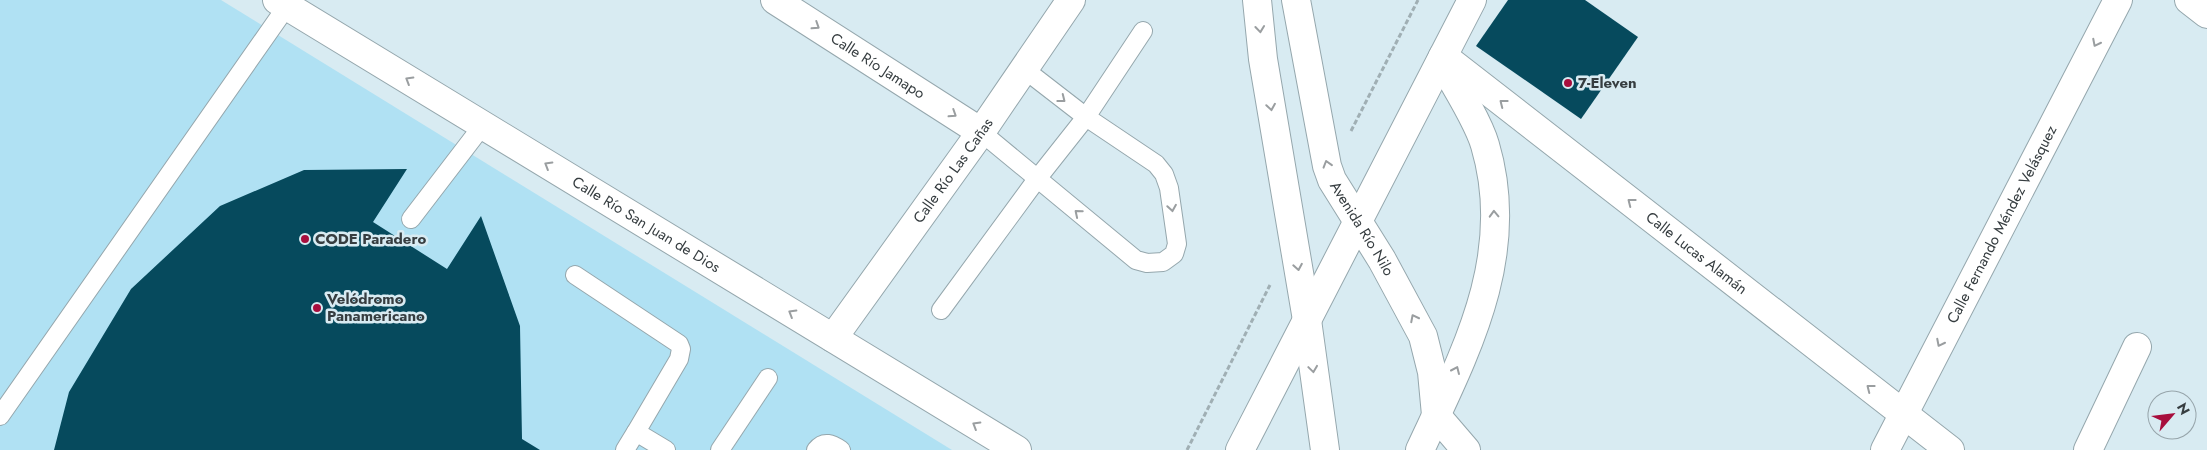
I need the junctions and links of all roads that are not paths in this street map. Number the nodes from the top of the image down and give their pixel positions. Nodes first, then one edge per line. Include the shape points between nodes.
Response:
1 (775, 0) edge
2 (1071, 0) edge
3 (1257, 0) edge
4 (1296, 0) edge
5 (1472, 0) edge
6 (2118, 0) edge
7 (2189, 0) edge
8 (282, 3) edge
9 (2207, 14) edge
10 (1143, 31) dead end
11 (1442, 59) junction
12 (1024, 68) junction
13 (1086, 117) junction
14 (483, 125) junction
15 (981, 132) junction
16 (1037, 179) junction
17 (411, 219) dead end
18 (1358, 222) junction
19 (575, 275) dead end
20 (941, 310) dead end
21 (1307, 320) junction
22 (833, 338) junction
23 (2137, 347) dead end
24 (768, 378) dead end
25 (1904, 414) junction
26 (1436, 415) junction
27 (0, 416) edge
28 (636, 432) junction
29 (625, 450) edge
30 (666, 450) edge
31 (720, 450) edge
32 (816, 450) edge
33 (841, 450) edge
34 (1017, 450) edge
35 (1240, 450) edge
36 (1325, 450) edge
37 (1420, 450) edge
38 (1466, 450) edge
39 (1885, 450) edge
40 (1950, 450) edge
41 (2088, 450) edge

1 -> 15 street, Calle Río Jamapo
2 - 12 street, Calle Río Las Cañas
3 -> 21 street
18 -> 4 street, Avenida Río Nilo via 1327,166
5 - 11 street
6 -> 25 street, Calle Fernando Méndez Velásquez
7 - 9 street
14 -> 8 street, Calle Río San Juan de Dios
8 - 27 lane
10 - 13 lane
11 - 18 street
25 -> 11 street, Calle Lucas Alamán
26 -> 11 street via 1479,316 1491,269 1494,218 1492,179 1484,144
12 -> 13 lane
12 - 15 street, Calle Río Las Cañas
13 - 16 lane
13 -> 16 lane via 1156,164 1164,174 1178,244 1174,254 1163,262 1136,260
14 - 17 lane
22 -> 14 street, Calle Río San Juan de Dios
15 - 16 lane
15 - 22 street, Calle Río Las Cañas
16 - 20 lane
18 - 21 street
26 -> 18 street, Avenida Río Nilo via 1432,372 1423,336
19 - 28 lane via 676,340 681,349 679,359
21 - 35 street
21 -> 36 street
34 -> 22 street, Calle Río San Juan de Dios
23 - 41 street
24 - 31 lane
25 - 39 street, Calle Fernando Méndez Velásquez
25 - 40 street, Calle Lucas Alamán
26 - 37 street, Avenida Río Nilo
26 - 38 street
28 - 29 lane
28 - 30 lane
32 - 33 lane via 829,443

